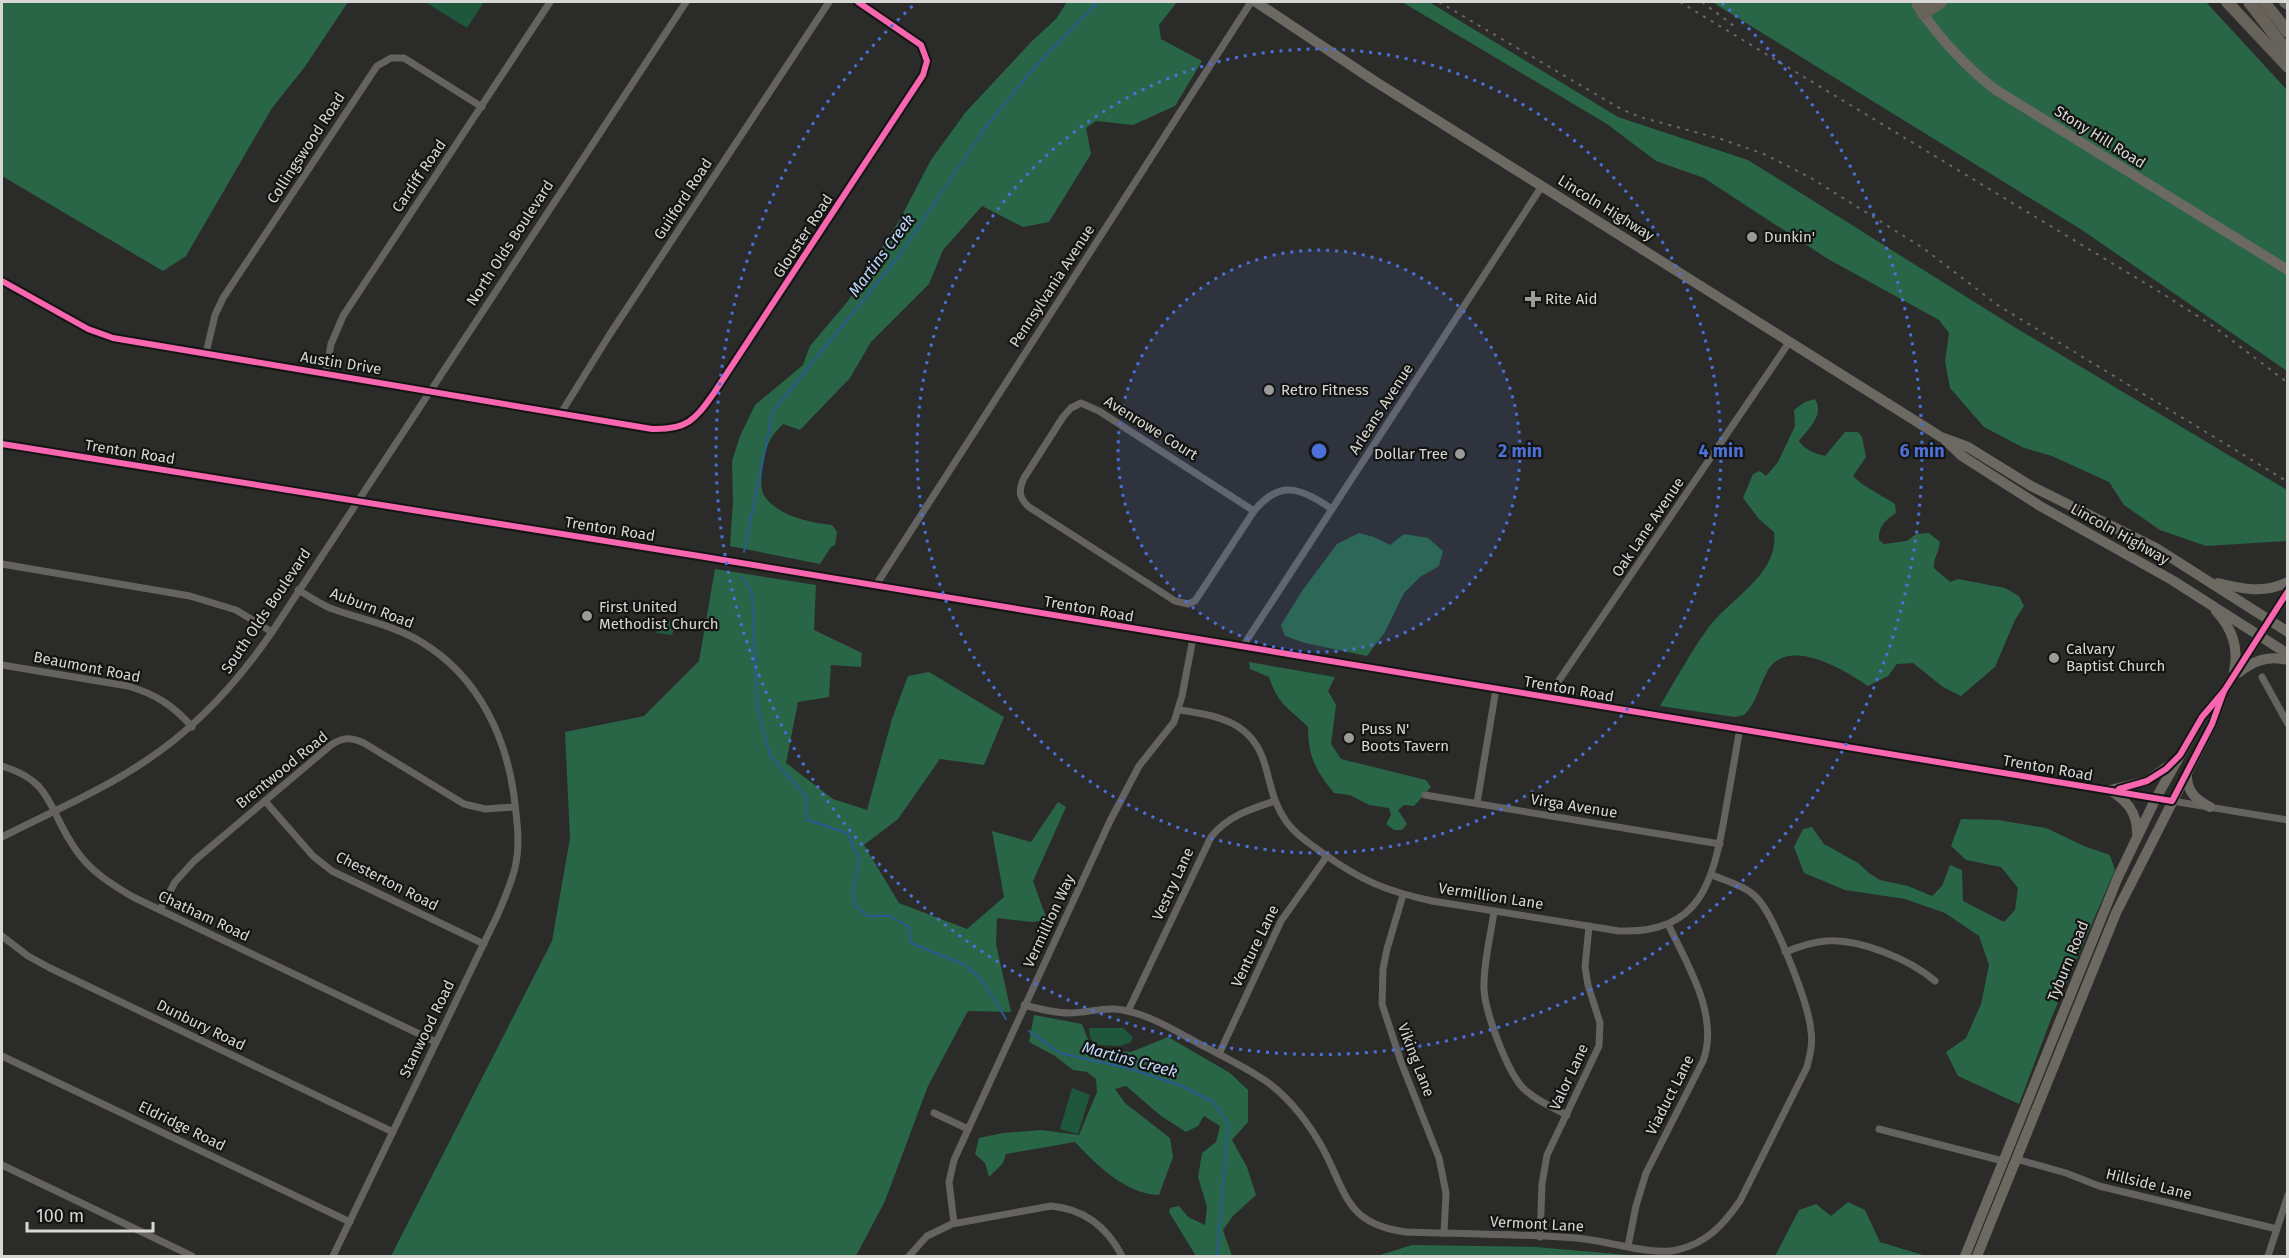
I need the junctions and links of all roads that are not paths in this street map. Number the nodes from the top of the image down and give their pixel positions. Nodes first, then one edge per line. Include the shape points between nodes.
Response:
1 (550, 2) edge
2 (686, 2) edge
3 (829, 2) edge
4 (858, 2) edge
5 (1251, 2) edge
6 (1256, 2) edge
7 (1941, 2) edge
8 (2227, 2) edge
9 (2249, 2) edge
10 (2264, 2) edge
11 (1921, 7) edge
12 (2288, 32) edge
13 (2288, 52) edge
14 (2288, 67) edge
15 (482, 107) junction
16 (1542, 186) junction
17 (2288, 270) edge
18 (2, 281) edge
19 (1790, 341) junction
20 (206, 353) junction
21 (326, 372) junction
22 (430, 390) junction
23 (561, 413) junction
24 (687, 424) joint
25 (1941, 437) junction
26 (2, 444) edge
27 (357, 500) junction
28 (1332, 509) junction
29 (1254, 511) junction
30 (2, 564) edge
31 (2209, 580) junction
32 (2288, 582) edge
33 (876, 585) junction
34 (298, 590) junction
35 (2288, 591) edge
36 (2208, 602) junction
37 (2270, 621) junction
38 (272, 632) junction
39 (2288, 632) edge
40 (2259, 634) junction
41 (1193, 638) junction
42 (1243, 646) junction
43 (2288, 654) edge
44 (2288, 660) edge
45 (2, 665) edge
46 (2233, 677) junction
47 (2262, 677) dead end
48 (1496, 689) junction
49 (2224, 691) junction
50 (1547, 698) junction
51 (1179, 710) junction
52 (2286, 722) edge
53 (192, 727) junction
54 (1740, 728) junction
55 (2180, 755) junction
56 (2, 766) edge
57 (2187, 772) junction
58 (2110, 790) junction
59 (1425, 795) dead end
60 (2156, 798) junction
61 (265, 801) junction
62 (1275, 801) junction
63 (2172, 801) junction
64 (1477, 802) junction
65 (515, 807) junction
66 (2214, 808) junction
67 (54, 811) junction
68 (2288, 820) edge
69 (2137, 835) junction
70 (2, 837) edge
71 (1720, 843) junction
72 (1327, 856) junction
73 (1712, 875) junction
74 (1403, 895) junction
75 (160, 910) junction
76 (1494, 911) junction
77 (1668, 924) junction
78 (1589, 926) junction
79 (2, 936) edge
80 (484, 944) junction
81 (1785, 952) junction
82 (1935, 981) dead end
83 (1024, 1005) junction
84 (1128, 1011) junction
85 (436, 1042) junction
86 (1218, 1054) junction
87 (2, 1056) edge
88 (934, 1113) dead end
89 (1567, 1114) junction
90 (968, 1129) junction
91 (1879, 1129) dead end
92 (393, 1132) junction
93 (2016, 1159) junction
94 (2003, 1161) junction
95 (2, 1165) edge
96 (2288, 1195) edge
97 (350, 1222) junction
98 (954, 1223) junction
99 (2277, 1229) junction
100 (1444, 1233) junction
101 (1540, 1237) junction
102 (1628, 1246) junction
103 (192, 1257) edge
104 (333, 1257) edge
105 (909, 1257) edge
106 (1122, 1257) edge
107 (1965, 1257) edge
108 (1977, 1257) edge
109 (2268, 1257) edge

1 - 15 street, Cardiff Road
2 - 22 street, North Olds Boulevard
3 - 23 street, Guilford Road
4 - 24 street, Glouster Road via 921,45 927,56 923,75 714,393
5 - 33 street, Pennsylvania Avenue
6 - 16 main road, Lincoln Highway
7 - 11 highway
8 - 14 highway
9 - 13 highway
10 - 12 highway
11 - 17 main road, Stony Hill Road via 1960,59 1996,90
15 - 20 street, Collingswood Road via 404,58 391,58 377,66 223,298
15 - 21 street, Cardiff Road via 343,316 331,344
16 - 19 main road, Lincoln Highway
16 - 28 street, Arleans Avenue
18 - 20 street, Austin Drive via 102,335
19 - 25 main road, Lincoln Highway
19 - 50 street, Oak Lane Avenue
20 - 21 street, Austin Drive
21 - 22 street, Austin Drive
22 - 23 street, Austin Drive
22 - 27 street, North Olds Boulevard
23 - 24 street, Austin Drive via 652,429 669,430
25 - 31 main road, Lincoln Highway via 1968,447 2031,486 2147,543
25 - 36 main road, Lincoln Highway via 1962,456 2040,506
26 - 27 main road, Trenton Road
27 - 33 main road, Trenton Road
27 - 34 street, South Olds Boulevard
28 - 29 street via 1311,495 1292,489 1274,493
28 - 42 street, Arleans Avenue
29 - 29 street, Avenrowe Court via 1081,403 1064,417 1020,488 1022,501 1029,507 1155,589 1188,604 1202,592
30 - 38 street via 190,596 236,610
31 - 32 main road via 2259,590
31 - 37 main road, Lincoln Highway
33 - 41 main road, Trenton Road
34 - 38 street, South Olds Boulevard
34 - 65 street, Auburn Road via 330,608 405,633 450,664 474,690 494,723 507,757
35 - 37 main road, Tyburn Road
36 - 40 main road, Lincoln Highway
36 - 46 main road via 2231,632 2236,652
37 - 39 main road, Lincoln Highway
37 - 40 main road, Tyburn Road
38 - 53 street, South Olds Boulevard via 238,678
40 - 43 main road, Lincoln Highway
40 - 46 main road, Tyburn Road
41 - 42 main road, Trenton Road
41 - 51 street, Vermillion Way
42 - 48 main road, Trenton Road
44 - 46 main road via 2266,658
45 - 53 street, Beaumont Road via 144,691 166,702
46 - 49 main road, Tyburn Road
47 - 52 street
48 - 50 main road, Trenton Road
48 - 64 street
49 - 55 main road, Tyburn Road via 2202,717
49 - 57 main road, Tyburn Road
50 - 54 main road, Trenton Road
51 - 62 street, Vermillion Lane via 1215,716 1248,733 1262,755
51 - 83 street, Vermillion Way via 1128,785
53 - 67 street, South Olds Boulevard via 116,780
54 - 58 main road, Trenton Road
54 - 71 street, Vermillion Lane
55 - 58 main road via 2146,781
55 - 60 main road, Tyburn Road
56 - 67 street, Chatham Road via 35,781
57 - 63 main road, Tyburn Road
57 - 66 main road via 2190,791 2197,800
58 - 60 main road, Trenton Road
58 - 69 main road via 2131,808
59 - 64 street, Virga Avenue
60 - 63 main road, Trenton Road
60 - 69 main road, Tyburn Road
61 - 65 street, Brentwood Road via 331,745 349,738 364,743 464,804 485,809
61 - 75 street, Brentwood Road via 182,873
61 - 80 street, Chesterton Road via 313,856 332,871
62 - 72 street, Vermillion Lane via 1288,823
62 - 84 street, Vestry Lane via 1234,816 1211,837
63 - 66 street
63 - 93 main road, Tyburn Road via 2104,940
64 - 71 street, Virga Avenue
65 - 80 street, Stanwood Road via 515,871
66 - 68 street
67 - 70 street, South Olds Boulevard
67 - 75 street, Chatham Road via 75,849 91,868
69 - 94 main road, Tyburn Road
71 - 73 street, Vermillion Lane
72 - 74 street, Vermillion Lane via 1365,881
72 - 86 street, Venture Lane via 1281,921
73 - 77 street, Vermillion Lane via 1692,907
73 - 81 street, Vermont Lane via 1758,899
74 - 76 street, Vermillion Lane
74 - 100 street, Viking Lane via 1383,969 1382,1004 1439,1158 1446,1193
75 - 85 street, Chatham Road
76 - 78 street, Vermillion Lane
76 - 89 street via 1484,987 1491,1018 1518,1081 1531,1095
77 - 78 street, Vermillion Lane via 1637,932
77 - 102 street, Viaduct Lane via 1704,1008 1708,1046 1646,1173
78 - 89 street, Valor Lane via 1585,967 1600,1034 1596,1054
79 - 92 street, Dunbury Road via 50,968
80 - 85 street, Stanwood Road
81 - 82 street via 1817,942 1855,943 1915,967
81 - 102 street, Vermont Lane via 1808,1015 1810,1055 1744,1193 1720,1228 1700,1242 1669,1251
83 - 84 street, Vermont Lane via 1062,1012
83 - 90 street, Vermillion Way
84 - 86 street, Vermont Lane
85 - 92 street, Stanwood Road
86 - 100 street, Vermont Lane via 1271,1085 1300,1113 1322,1147 1346,1198 1362,1216 1392,1230
87 - 97 street, Eldridge Road
88 - 90 street
89 - 101 street, Valor Lane via 1547,1155
90 - 98 street, Vermillion Way via 950,1173
91 - 94 street
92 - 97 street, Stanwood Road
93 - 99 street, Hillside Lane via 2099,1186
93 - 108 main road, Tyburn Road
94 - 107 main road, Tyburn Road
95 - 103 street
96 - 99 street
97 - 104 street, Stanwood Road
98 - 105 street via 927,1236
98 - 106 street via 1044,1206 1066,1208 1095,1221
99 - 109 street
100 - 101 street, Vermont Lane
101 - 102 street, Vermont Lane

